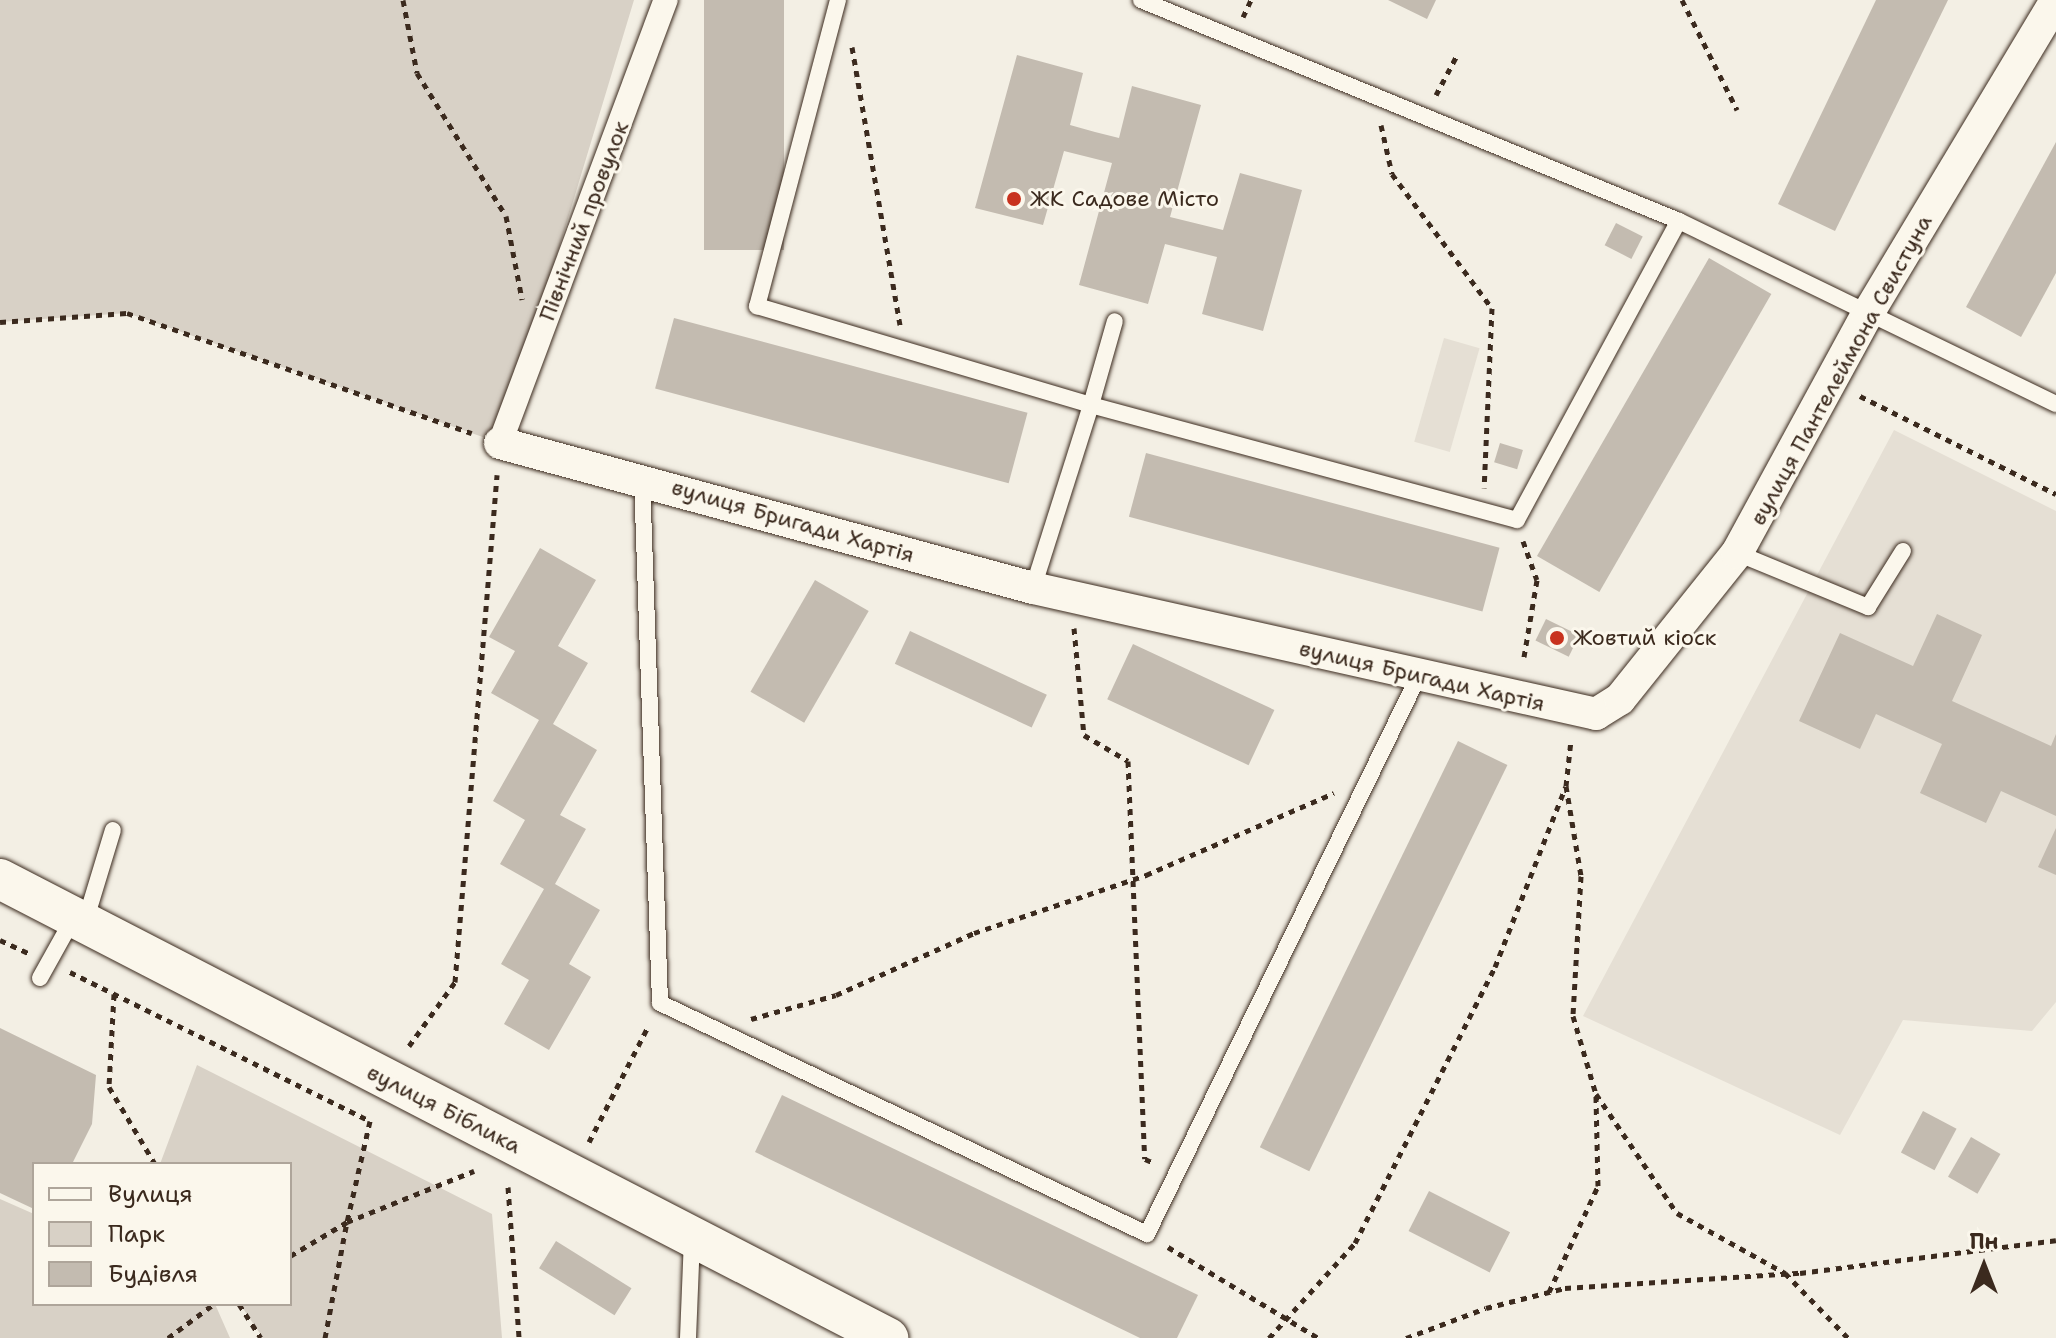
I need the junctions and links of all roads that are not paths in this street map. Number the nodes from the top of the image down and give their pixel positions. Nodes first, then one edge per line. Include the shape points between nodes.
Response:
1 (666, 0) edge
2 (838, 0) edge
3 (1141, 0) edge
4 (2056, 1) edge
5 (1679, 221) junction
6 (1867, 315) junction
7 (1115, 321) dead end
8 (2056, 404) edge
9 (1091, 405) junction
10 (500, 443) joint
11 (642, 479) junction
12 (1903, 551) dead end
13 (1737, 553) junction
14 (1033, 588) junction
15 (1420, 673) junction
16 (1584, 713) joint
17 (113, 830) dead end
18 (0, 879) edge
19 (79, 920) junction
20 (40, 978) dead end
21 (692, 1237) junction
22 (688, 1338) edge
23 (888, 1338) edge

1 - 10 street, Північний провулок
2 - 9 lane via 757,306
3 - 5 lane
4 - 6 street, вулиця Пантелеймона Свистуна
5 - 6 lane
5 - 9 lane via 1517,520
6 - 8 lane
6 - 13 street, вулиця Пантелеймона Свистуна
7 - 9 lane
9 - 14 lane
10 - 11 street, вулиця Бригади Хартія
11 - 14 street, вулиця Бригади Хартія
11 - 15 lane via 660,1003 1147,1234
12 - 13 lane via 1868,607
13 - 16 street, вулиця Пантелеймона Свистуна via 1620,699
14 - 15 street, вулиця Бригади Хартія
15 - 16 street, вулиця Бригади Хартія
17 - 19 lane
18 - 19 street, вулиця Біблика
19 - 20 lane
19 - 21 street, вулиця Біблика
21 - 22 lane
21 - 23 street, вулиця Біблика

